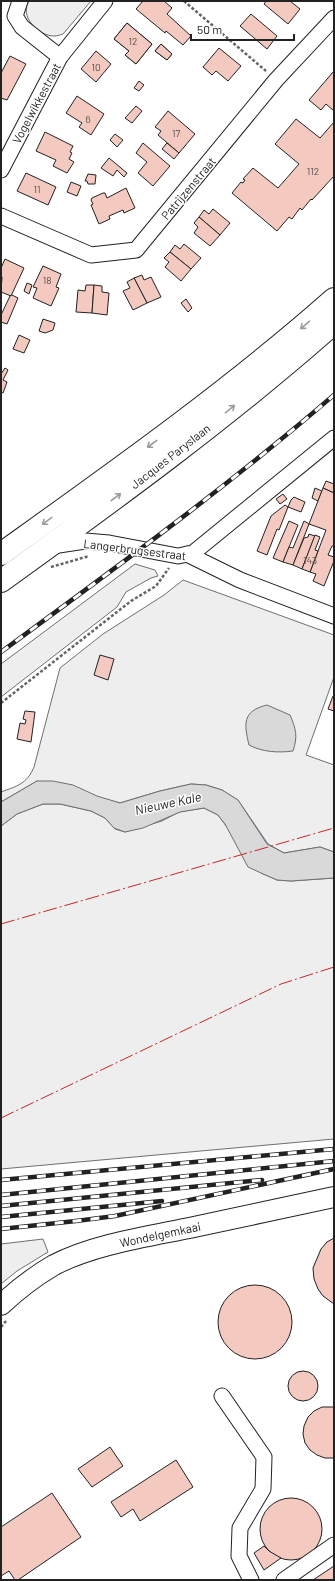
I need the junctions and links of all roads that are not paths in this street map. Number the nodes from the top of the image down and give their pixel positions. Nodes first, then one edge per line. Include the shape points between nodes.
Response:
1 (20, 1) edge
2 (105, 1) edge
3 (334, 18) edge
4 (60, 57) junction
5 (1, 170) edge
6 (1, 216) edge
7 (334, 299) edge
8 (334, 323) edge
9 (334, 438) edge
10 (96, 512) junction
11 (109, 543) junction
12 (51, 546) junction
13 (3, 548) edge
14 (182, 555) junction
15 (1, 581) edge
16 (334, 616) edge
17 (334, 1197) edge
18 (6, 1311) edge
19 (222, 1396) dead end
20 (334, 1545) edge
21 (251, 1580) edge
22 (284, 1580) edge

1 - 4 street, Vogelwikkestraat via 15,16 22,27
2 - 4 street, Vogelwikkestraat
3 - 6 street, Patrijzenstraat via 276,80 136,250 91,255
4 - 5 street, Vogelwikkestraat
7 -> 13 highway, Jacques Paryslaan via 183,421
10 -> 8 highway, Jacques Paryslaan via 203,431
9 - 14 street via 193,553
10 - 11 street via 93,531 97,537
10 - 12 highway, Jacques Paryslaan
11 - 12 street, Langerbrugsestraat via 85,542
11 - 14 street, Langerbrugsestraat
12 - 13 street, Langerbrugsestraat
12 - 15 highway, Jacques Paryslaan
14 - 16 street, Langerbrugsestraat
17 - 18 main road, Wondelgemkaai via 120,1242 74,1256 54,1265 13,1294
19 - 21 street via 264,1457 263,1489 240,1528 239,1556
20 - 22 street

